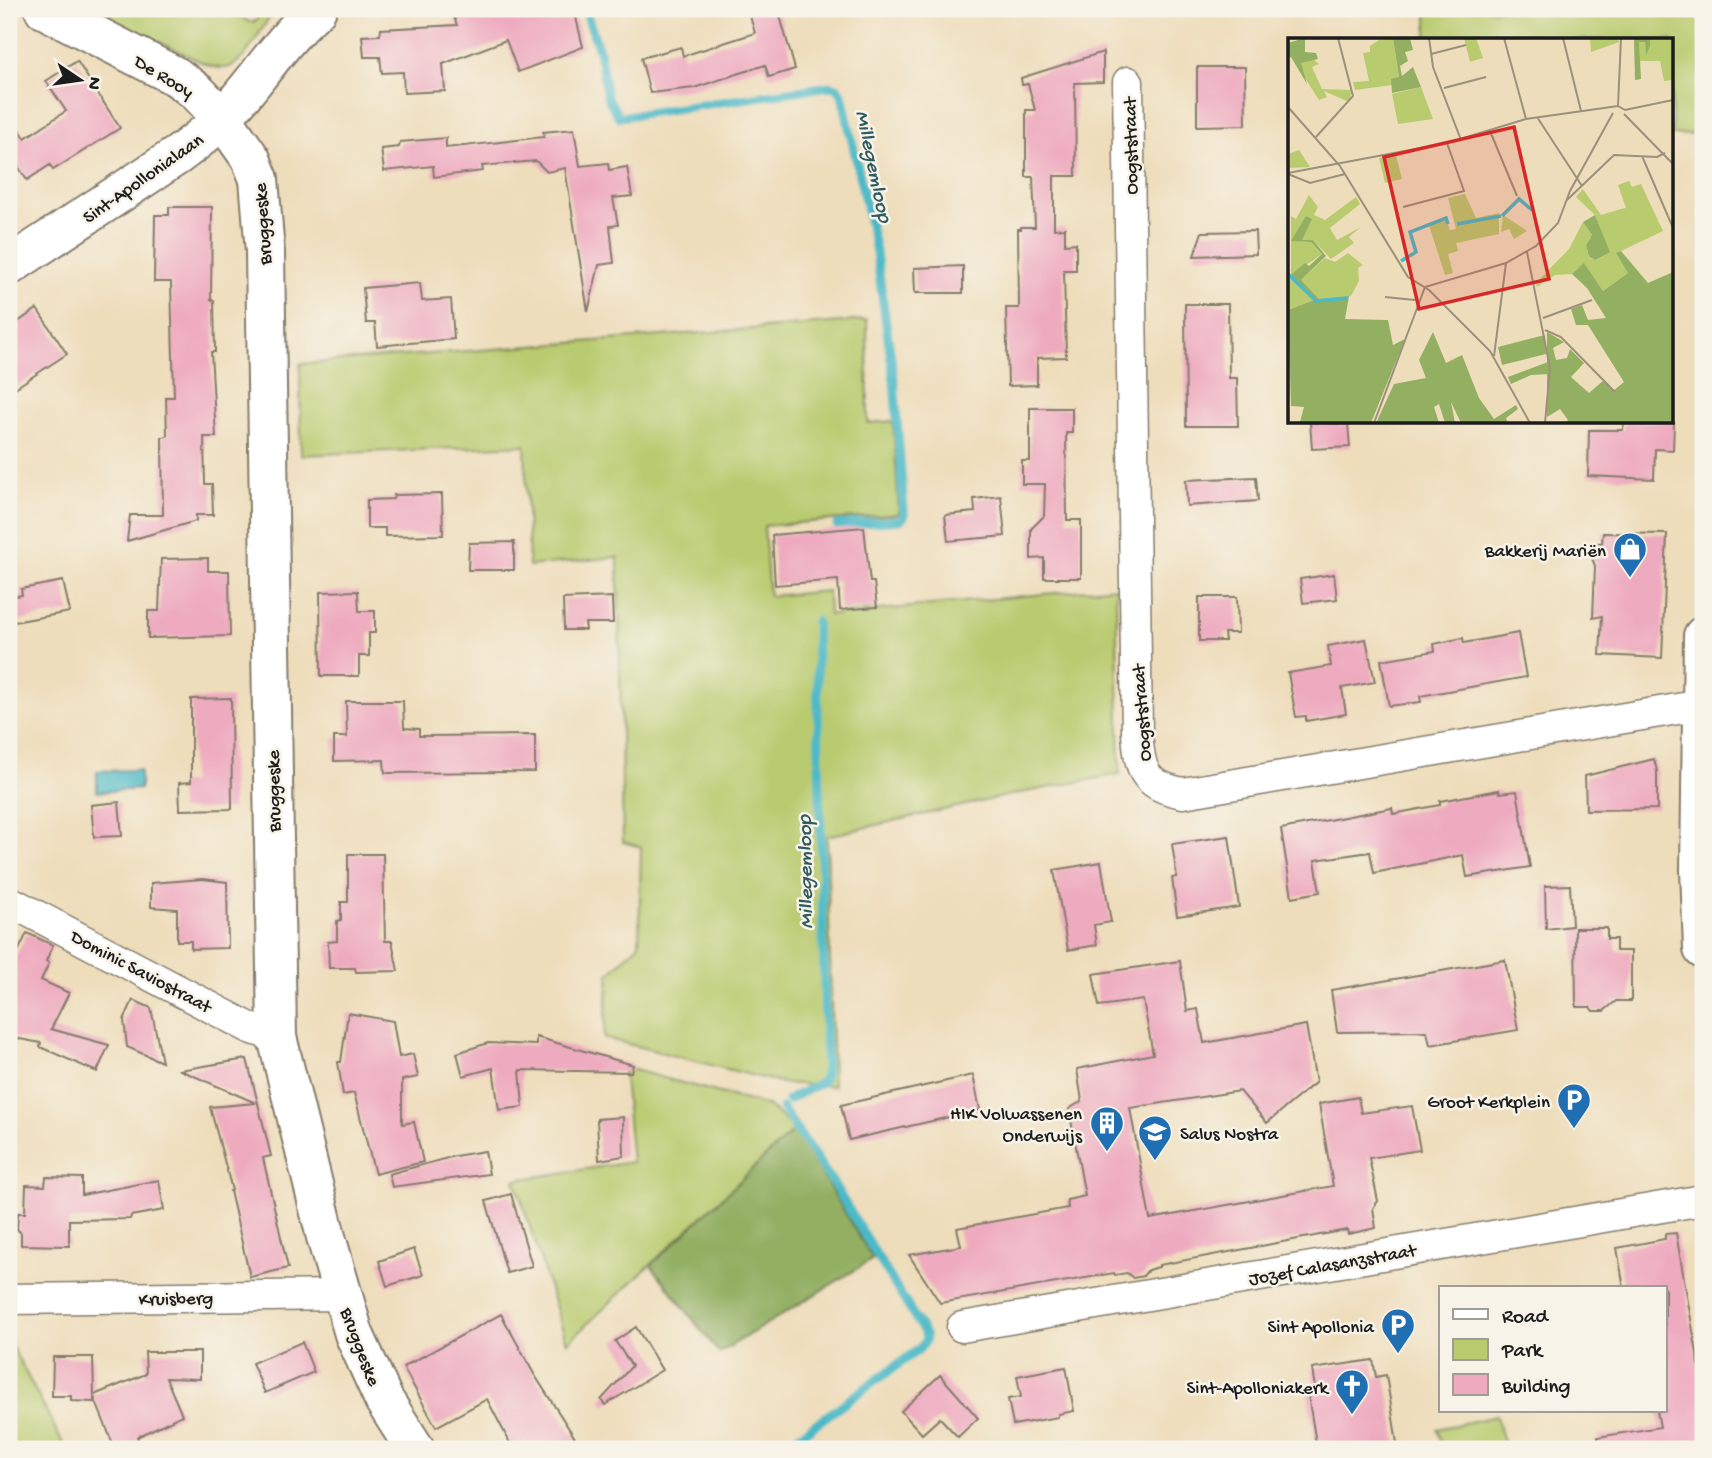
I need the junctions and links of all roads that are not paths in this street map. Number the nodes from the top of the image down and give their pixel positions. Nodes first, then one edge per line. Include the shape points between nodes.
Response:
1 (317, 9) edge
2 (60, 13) edge
3 (1128, 82) dead end
4 (222, 118) junction
5 (9, 266) edge
6 (1703, 636) edge
7 (1701, 705) junction
8 (1702, 870) edge
9 (9, 901) edge
10 (1703, 949) edge
11 (277, 1037) junction
12 (1703, 1200) edge
13 (343, 1295) junction
14 (9, 1299) edge
15 (961, 1327) dead end
16 (415, 1449) edge

1 - 4 street, Sint-Apollonialaan
2 - 4 street, De Rooy via 177,77
3 - 7 street, Oogststraat via 1137,733 1145,775 1162,789 1183,793
4 - 5 street, Sint-Apollonialaan via 178,155
4 - 11 street, Bruggeske via 251,159 262,198
6 - 7 street
7 - 8 street
8 - 10 street
9 - 11 street, Dominic Saviostraat via 250,1028
11 - 13 street, Bruggeske
12 - 15 street, Jozef Calasanzstraat
13 - 14 street, Kruisberg
13 - 16 street, Bruggeske via 354,1334 384,1400

